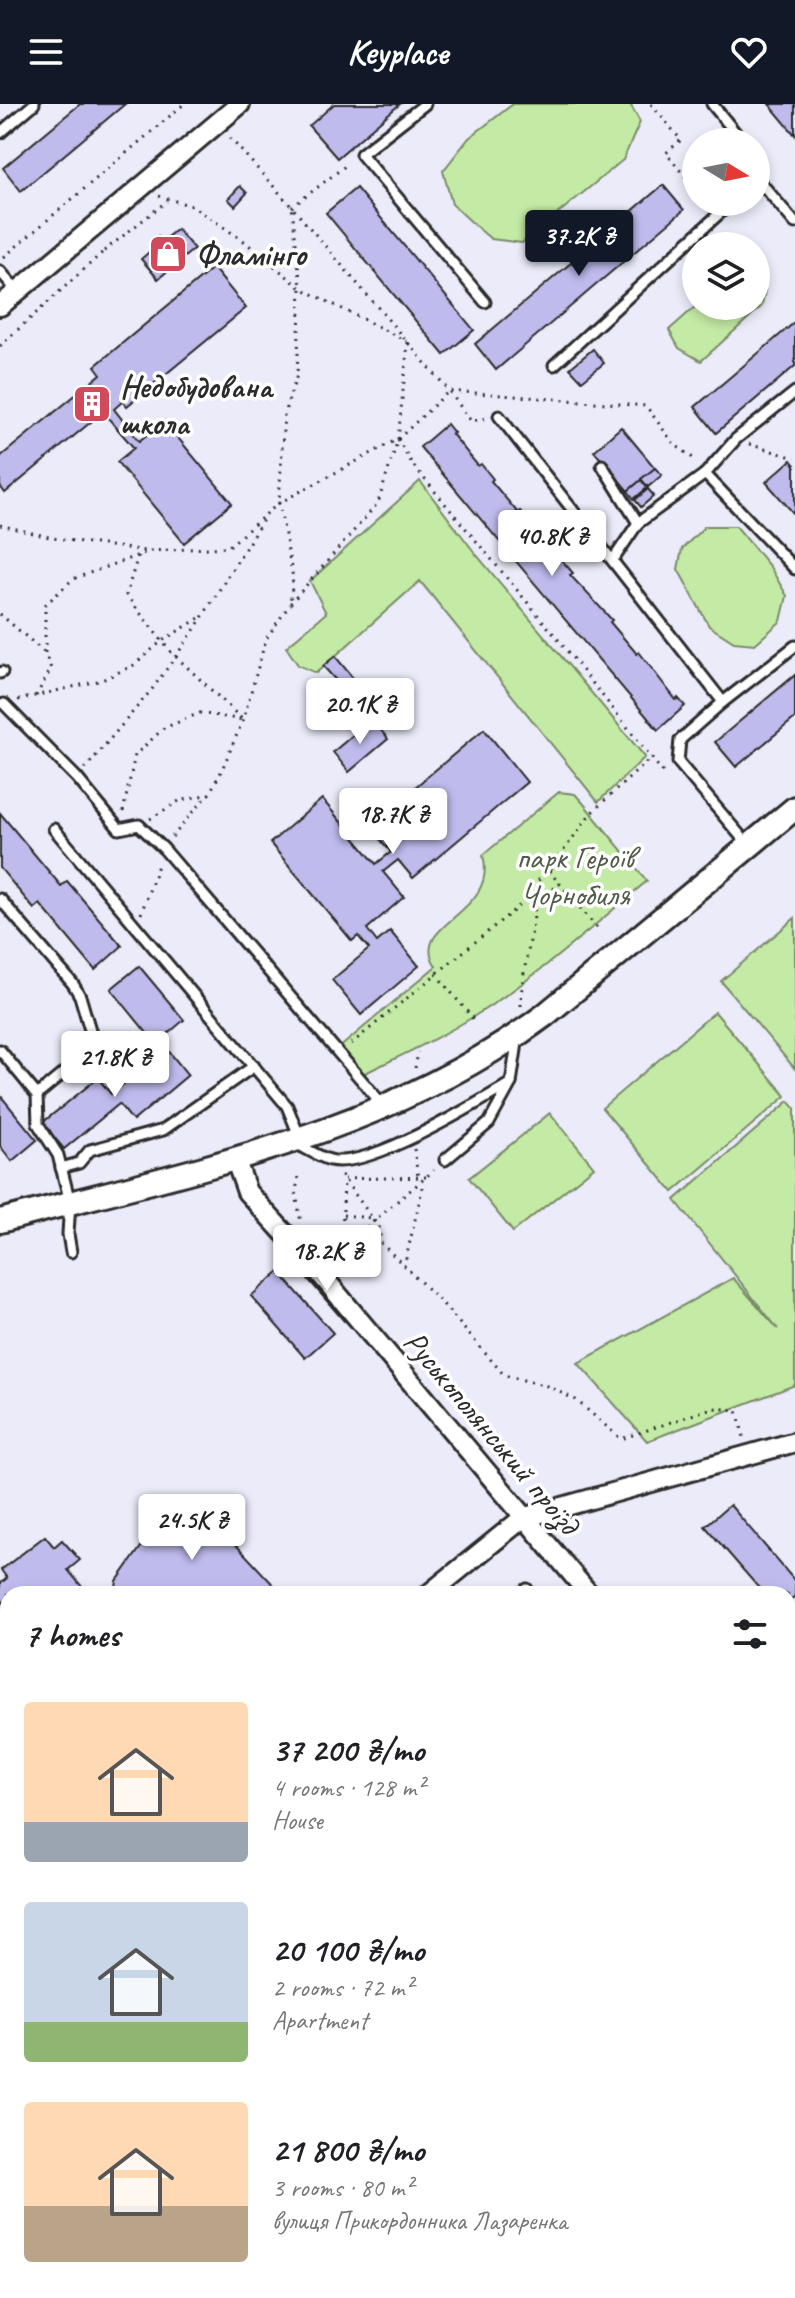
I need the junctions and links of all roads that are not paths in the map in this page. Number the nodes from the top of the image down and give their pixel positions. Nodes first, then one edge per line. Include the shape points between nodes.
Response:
1 (34, 104) edge
2 (240, 104) edge
3 (425, 104) edge
4 (712, 104) edge
5 (732, 128) edge
6 (0, 133) edge
7 (770, 195) edge
8 (717, 216) edge
9 (795, 223) edge
10 (0, 271) edge
11 (18, 292) junction
12 (485, 302) dead end
13 (0, 306) edge
14 (554, 365) dead end
15 (795, 392) edge
16 (499, 416) road end
17 (602, 465) dead end
18 (705, 474) junction
19 (638, 523) junction
20 (613, 560) junction
21 (795, 569) edge
22 (795, 646) edge
23 (723, 702) junction
24 (4, 704) road end
25 (795, 808) edge
26 (54, 829) dead end
27 (749, 846) junction
28 (0, 899) edge
29 (518, 1036) junction
30 (0, 1050) edge
31 (254, 1066) junction
32 (511, 1083) junction
33 (37, 1095) junction
34 (385, 1108) junction
35 (296, 1141) junction
36 (235, 1158) junction
37 (445, 1160) road end
38 (61, 1168) junction
39 (70, 1202) junction
40 (0, 1221) edge
41 (71, 1252) dead end
42 (795, 1442) edge
43 (523, 1518) junction
44 (439, 1586) edge
45 (582, 1586) edge

1 - 6 lane
2 - 11 street
3 - 12 lane via 361,154
4 - 5 lane
7 - 9 lane
8 - 14 lane
10 - 11 lane
11 - 13 street
15 - 18 lane via 736,439
16 - 20 lane
17 - 19 lane
18 - 19 lane
18 - 21 lane
19 - 20 lane
20 - 23 lane
22 - 23 lane
23 - 27 lane via 680,740 678,762
24 - 34 lane via 119,829 139,825 164,849
25 - 27 street
26 - 31 lane
27 - 29 street
28 - 33 lane via 73,984 95,1047
29 - 32 lane
29 - 34 street
30 - 33 lane
31 - 35 lane via 291,1113
31 - 38 lane via 163,1130 90,1150 79,1163
32 - 35 lane via 367,1157 333,1161
32 - 37 lane via 489,1123
33 - 38 lane via 38,1124
34 - 35 street
35 - 36 street
36 - 39 street
36 - 43 street, Руськополянський проїзд via 247,1192
38 - 39 lane
39 - 40 street
39 - 41 lane
42 - 43 street
43 - 44 street
43 - 45 street, Руськополянський проїзд

